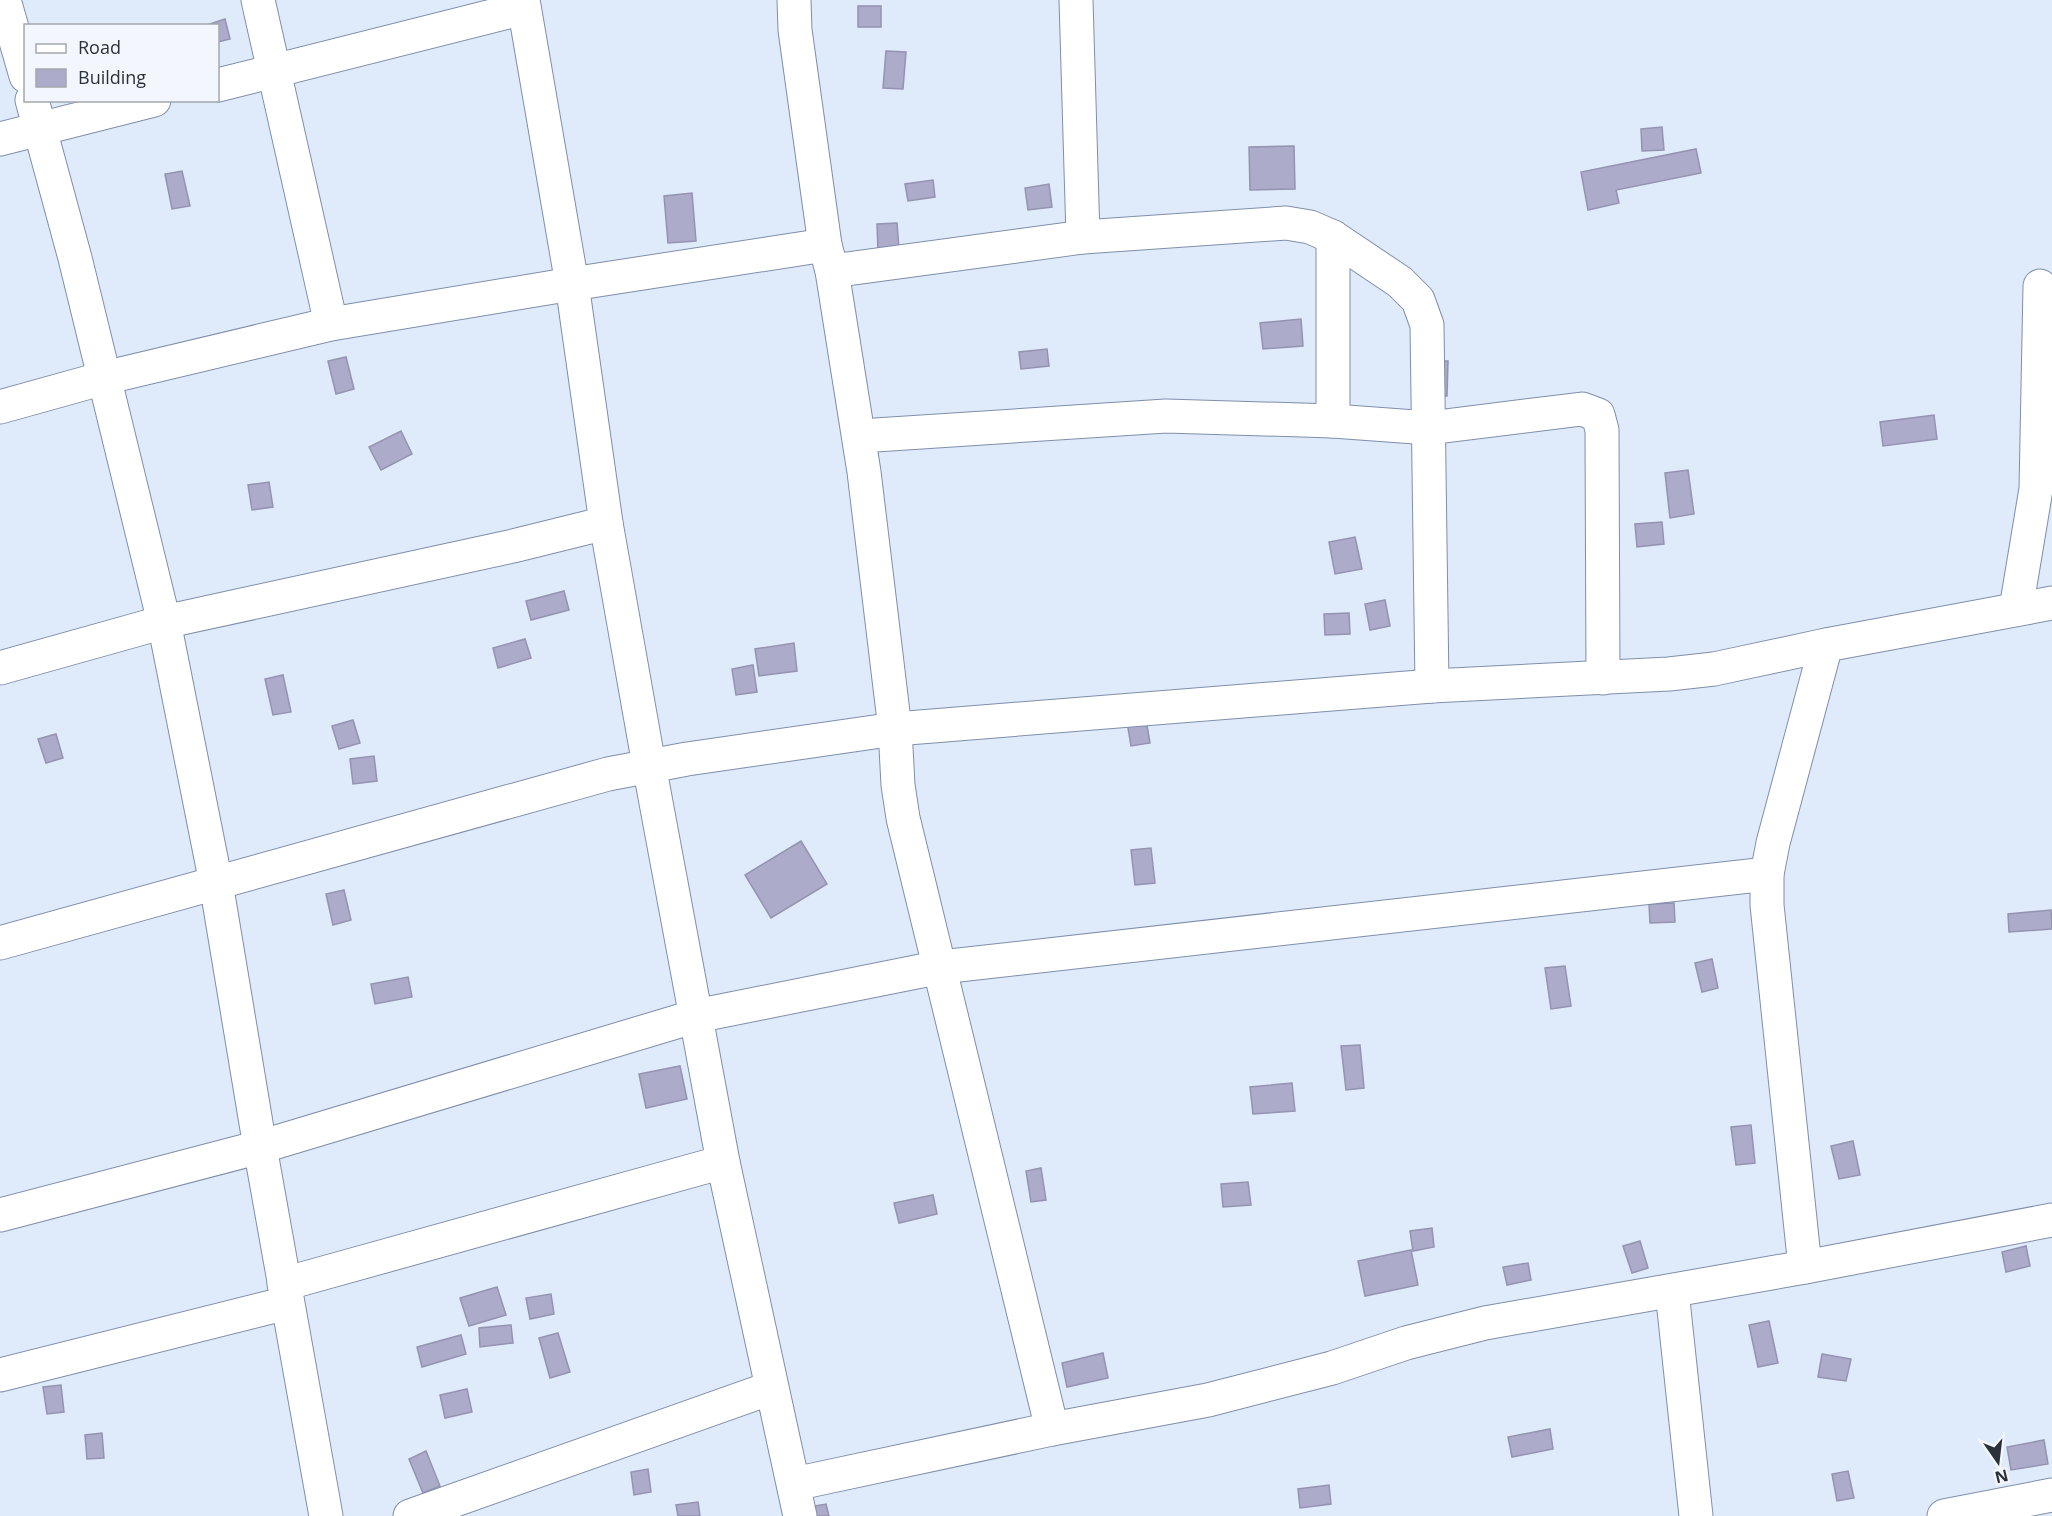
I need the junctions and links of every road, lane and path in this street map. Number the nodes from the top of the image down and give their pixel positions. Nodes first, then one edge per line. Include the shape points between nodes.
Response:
1 (4, 0) edge
2 (258, 0) edge
3 (794, 0) edge
4 (1076, 0) edge
5 (523, 4) edge
6 (24, 69) edge
7 (274, 70) junction
8 (219, 85) edge
9 (138, 102) edge
10 (36, 115) edge
11 (0, 139) edge
12 (1083, 237) junction
13 (1333, 237) junction
14 (828, 258) junction
15 (572, 284) junction
16 (2040, 286) dead end
17 (331, 324) junction
18 (104, 378) junction
19 (0, 407) edge
20 (1333, 421) junction
21 (1429, 428) junction
22 (860, 436) junction
23 (606, 523) junction
24 (2052, 603) edge
25 (2016, 609) junction
26 (164, 622) junction
27 (1826, 645) junction
28 (0, 668) edge
29 (1603, 678) junction
30 (1432, 686) junction
31 (895, 729) junction
32 (649, 765) junction
33 (1767, 874) junction
34 (216, 883) junction
35 (0, 943) edge
36 (941, 967) junction
37 (696, 1016) junction
38 (260, 1147) junction
39 (723, 1162) junction
40 (0, 1215) edge
41 (2052, 1220) edge
42 (1805, 1267) junction
43 (1672, 1291) junction
44 (286, 1293) junction
45 (0, 1375) edge
46 (771, 1388) junction
47 (1052, 1429) junction
48 (794, 1484) junction
49 (2052, 1495) edge
50 (326, 1516) edge
51 (410, 1516) edge
52 (800, 1516) edge
53 (1695, 1516) edge
54 (1944, 1516) edge

1 - 6 street
2 - 7 street
3 - 14 street
4 - 12 street
5 - 7 street
5 - 15 street
7 - 8 street
7 - 17 street
9 - 10 street
10 - 11 street
10 - 18 street
12 - 13 street via 1286,223 1310,227
12 - 14 street
13 - 20 street
13 - 21 street via 1400,282 1418,300 1427,325
14 - 15 street
14 - 22 street
15 - 17 street
15 - 23 street
16 - 25 street via 2036,489
17 - 18 street
18 - 19 street
18 - 26 street
20 - 21 street
20 - 22 street via 1166,416
21 - 29 street via 1582,409 1598,415 1602,430
21 - 30 street
22 - 31 street
23 - 26 street
23 - 32 street
24 - 25 street
25 - 27 street
26 - 28 street
26 - 34 street
27 - 29 street via 1714,669
27 - 33 street
29 - 30 street
30 - 31 street
31 - 32 street
31 - 36 street via 903,818
32 - 34 street
32 - 37 street
33 - 36 street
33 - 42 street
34 - 35 street
34 - 38 street
36 - 37 street
36 - 47 street
37 - 38 street
37 - 39 street
38 - 40 street
38 - 44 street
39 - 44 street
39 - 46 street
41 - 42 street
42 - 43 street
43 - 47 street via 1485,1323 1208,1400
43 - 53 street
44 - 45 street
44 - 50 street
46 - 48 street
46 - 51 street
47 - 48 street
48 - 52 street
49 - 54 street

